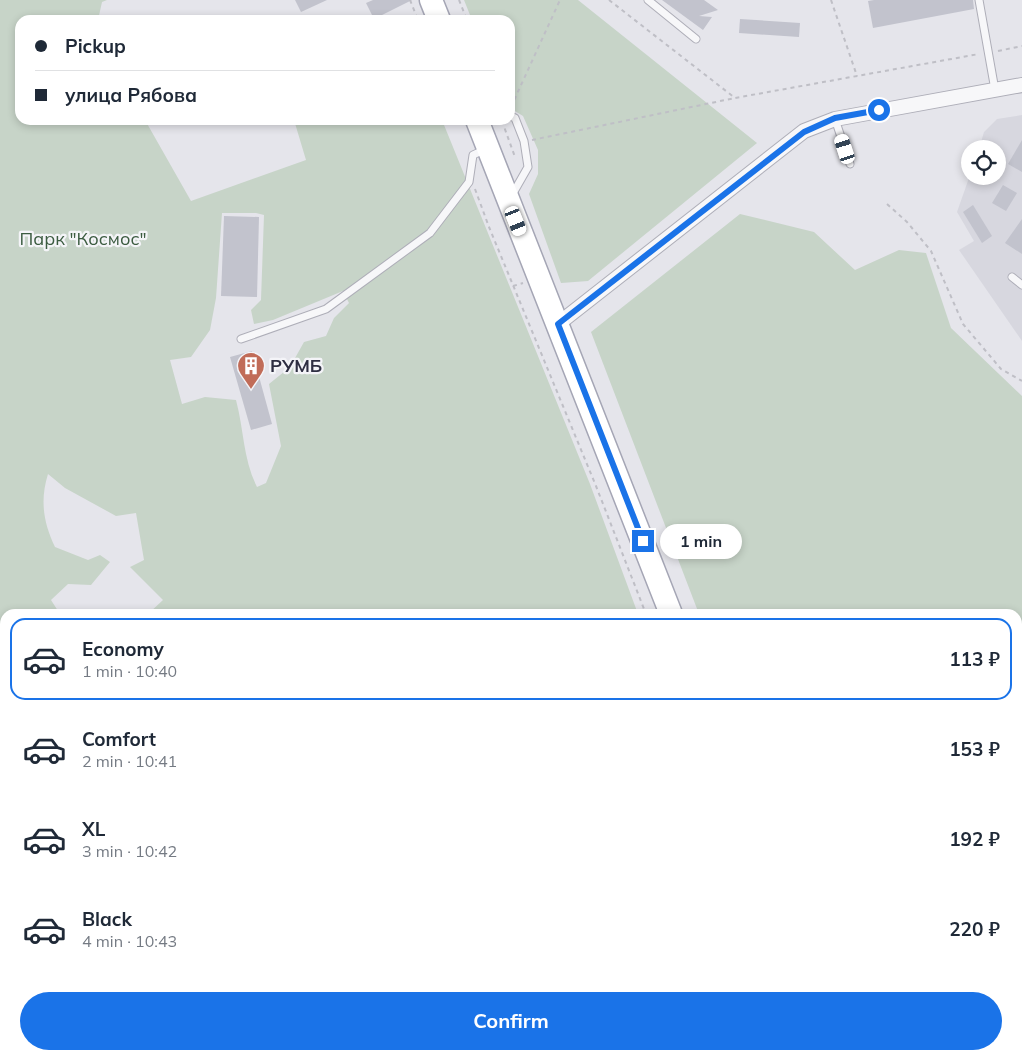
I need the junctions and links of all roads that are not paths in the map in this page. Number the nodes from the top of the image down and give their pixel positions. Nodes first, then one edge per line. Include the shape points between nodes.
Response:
1 (431, 0) edge
2 (648, 0) edge
3 (978, 0) edge
4 (437, 15) edge
5 (696, 38) dead end
6 (1022, 85) edge
7 (995, 90) junction
8 (515, 118) edge
9 (835, 118) junction
10 (482, 125) edge
11 (499, 146) junction
12 (850, 164) dead end
13 (509, 202) junction
14 (1012, 277) dead end
15 (1022, 284) edge
16 (558, 324) junction
17 (241, 339) dead end
18 (669, 609) edge

1 - 4 main road
2 - 5 lane
3 - 7 lane
6 - 7 street
7 - 9 street
8 - 13 lane via 524,141 528,167
9 - 12 lane
9 - 16 street via 804,132
10 - 11 main road
11 - 13 main road
11 - 17 lane via 473,155 469,182 430,233 326,309
13 - 16 main road
14 - 15 lane
16 - 18 main road

